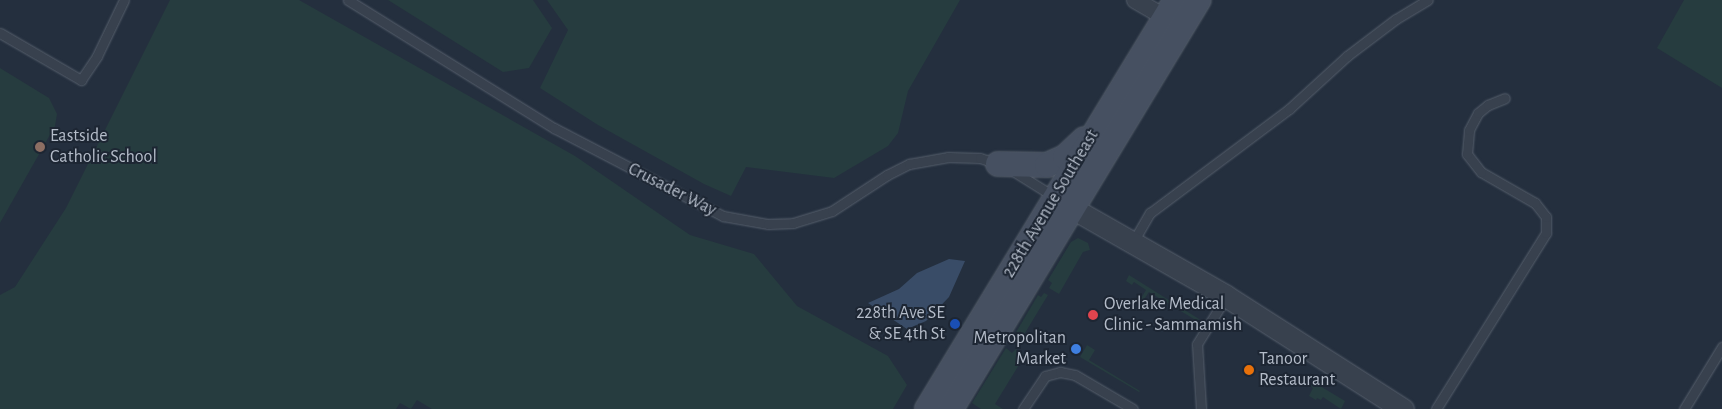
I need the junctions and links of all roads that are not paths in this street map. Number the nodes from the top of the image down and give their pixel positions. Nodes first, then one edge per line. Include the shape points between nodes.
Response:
1 (124, 0) edge
2 (348, 0) edge
3 (1135, 0) edge
4 (1199, 0) edge
5 (1428, 0) edge
6 (1171, 8) edge
7 (0, 33) edge
8 (1117, 96) junction
9 (1505, 98) dead end
10 (998, 164) junction
11 (1064, 203) junction
12 (1132, 242) junction
13 (1226, 296) junction
14 (1722, 347) edge
15 (1389, 405) edge
16 (927, 409) edge
17 (951, 409) edge
18 (1023, 409) edge
19 (1133, 409) edge
20 (1201, 409) edge
21 (1436, 409) edge
22 (1684, 409) edge

1 - 7 lane via 97,56 81,80
2 - 10 lane, Crusader Way via 554,128 723,216 768,224 793,223 832,212 909,164 948,156 980,158
3 - 6 street
4 - 11 main road, 228th Avenue Southeast
5 - 12 lane via 1396,19 1347,56 1289,109 1150,213
6 - 8 main road, 228th Avenue Southeast
8 - 10 main road via 1065,157 1047,165
8 - 11 main road, 228th Avenue Southeast
9 - 21 lane via 1488,105 1478,114 1469,130 1467,154 1482,172 1535,203 1546,217 1546,233
10 - 11 lane, Crusader Way
11 - 12 street
11 - 16 main road, 228th Avenue Southeast
11 - 17 main road, 228th Avenue Southeast
12 - 13 street
13 - 15 street
13 - 20 lane via 1197,344
14 - 22 lane
18 - 19 lane via 1045,376 1060,372 1076,375

